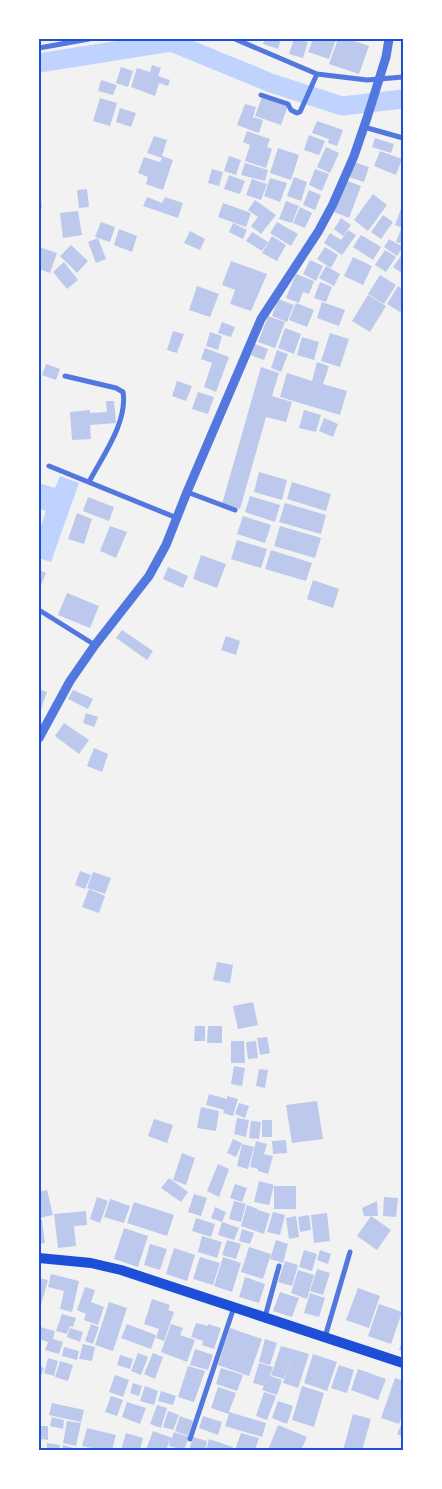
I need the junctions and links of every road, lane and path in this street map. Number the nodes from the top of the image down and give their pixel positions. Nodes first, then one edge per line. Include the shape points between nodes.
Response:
1 (89, 39) edge
2 (235, 39) edge
3 (389, 39) edge
4 (39, 48) edge
5 (317, 74) junction
6 (403, 77) edge
7 (380, 78) junction
8 (261, 96) dead end
9 (366, 122) junction
10 (403, 138) edge
11 (65, 376) dead end
12 (49, 466) dead end
13 (89, 482) junction
14 (187, 492) junction
15 (235, 510) dead end
16 (178, 518) junction
17 (39, 610) edge
18 (96, 645) junction
19 (39, 738) edge
20 (350, 1252) dead end
21 (39, 1258) edge
22 (279, 1266) dead end
23 (234, 1307) junction
24 (265, 1317) junction
25 (325, 1337) junction
26 (403, 1364) edge
27 (190, 1438) dead end

1 - 4 street
2 - 5 street
3 - 7 street
5 - 7 street via 367,80
5 - 8 street via 300,112 291,110 288,104
6 - 7 street
7 - 9 street
9 - 10 street
9 - 14 street via 333,204 261,320
11 - 13 street via 123,392 125,403 116,432
12 - 13 street
13 - 16 street
14 - 15 street
14 - 16 street
16 - 18 street via 149,576
17 - 18 street
18 - 19 street via 70,682
20 - 25 street
21 - 23 main road via 122,1270
22 - 24 street
23 - 24 main road
23 - 27 street
24 - 25 main road
25 - 26 main road

